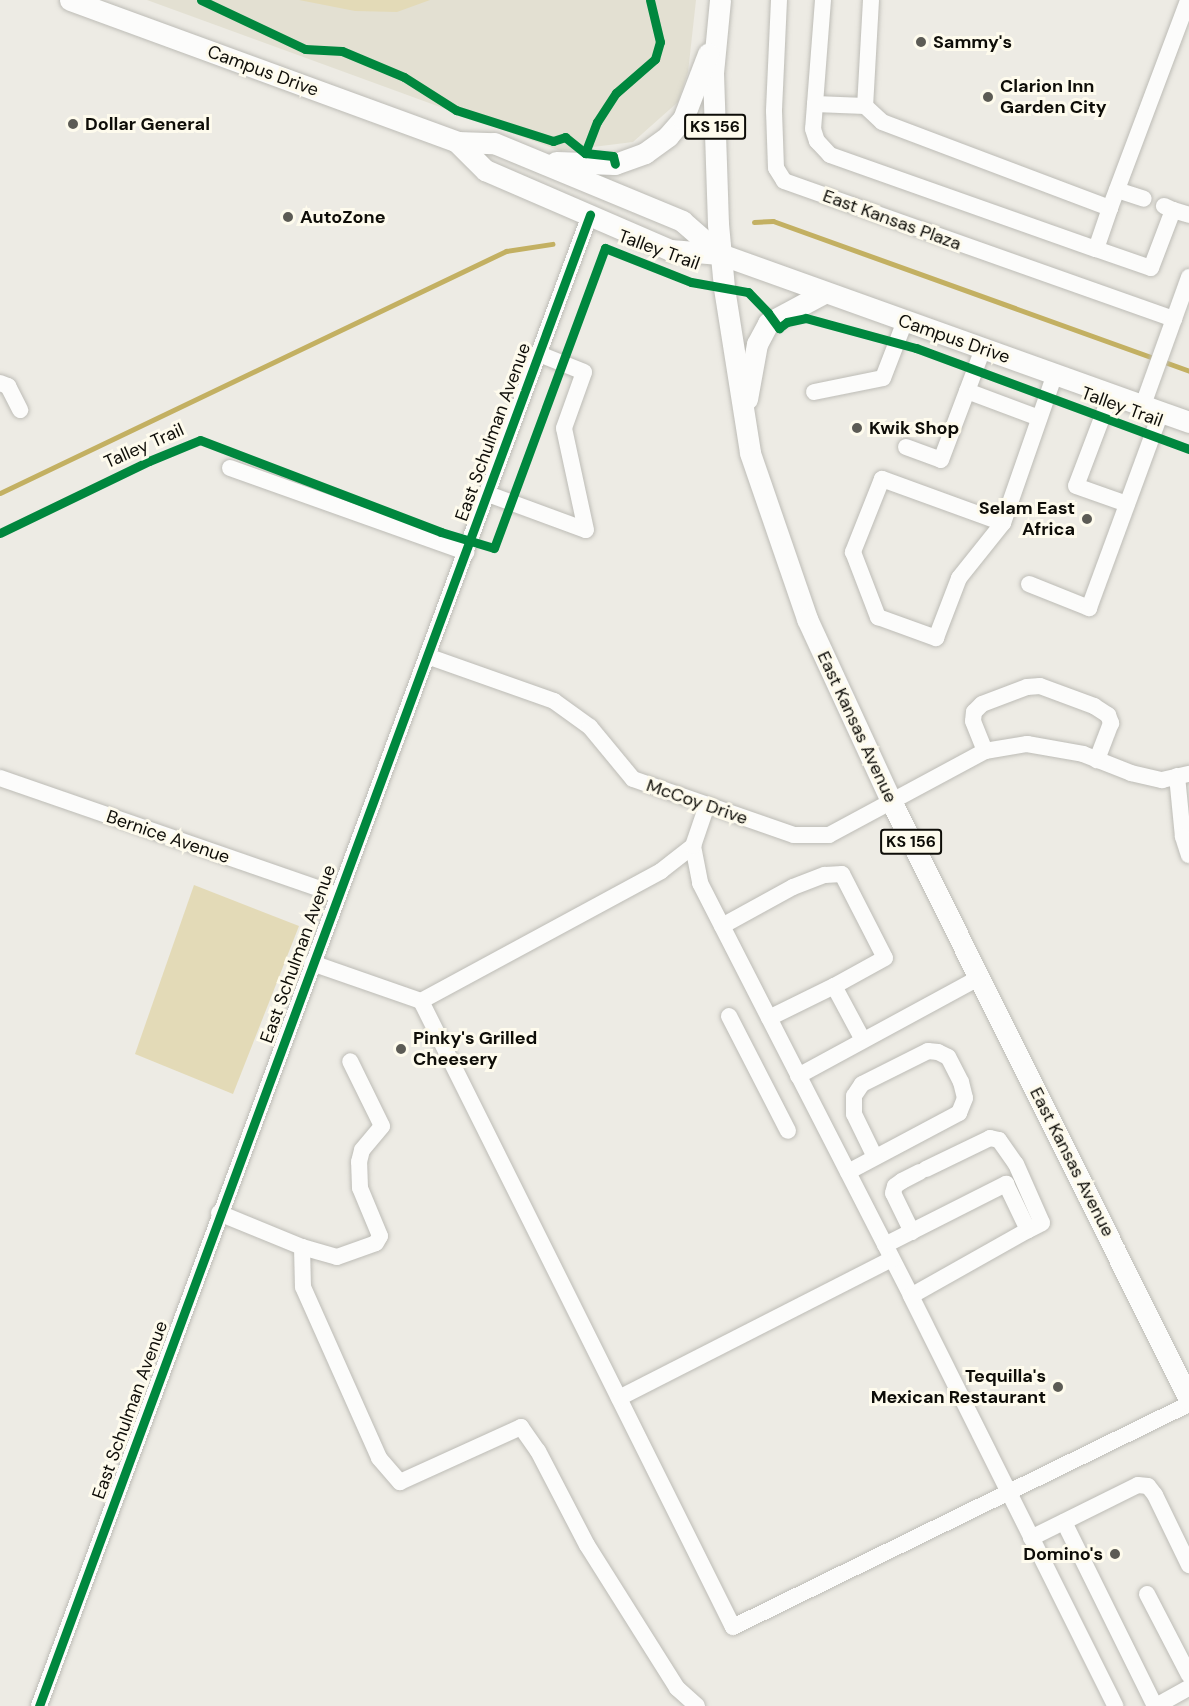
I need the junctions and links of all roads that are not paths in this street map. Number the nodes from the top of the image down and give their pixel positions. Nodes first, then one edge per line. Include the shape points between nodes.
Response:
1 (70, 0) edge
2 (720, 0) edge
3 (779, 0) edge
4 (823, 0) edge
5 (871, 0) edge
6 (1188, 0) edge
7 (1183, 30) edge
8 (717, 31) junction
9 (815, 104) junction
10 (865, 106) junction
11 (456, 142) junction
12 (534, 159) junction
13 (1117, 190) junction
14 (1144, 199) dead end
15 (1110, 208) junction
16 (1175, 210) edge
17 (590, 215) junction
18 (1096, 249) junction
19 (720, 254) junction
20 (1189, 277) edge
21 (824, 293) junction
22 (1174, 319) junction
23 (904, 321) junction
24 (983, 349) junction
25 (539, 354) junction
26 (1055, 374) junction
27 (0, 383) edge
28 (966, 391) junction
29 (814, 392) dead end
30 (1111, 394) junction
31 (1152, 409) junction
32 (20, 410) dead end
33 (743, 413) junction
34 (1039, 418) junction
35 (1189, 422) edge
36 (906, 447) dead end
37 (230, 468) dead end
38 (488, 494) junction
39 (1127, 504) junction
40 (1003, 523) junction
41 (466, 552) junction
42 (1029, 584) dead end
43 (427, 656) junction
44 (985, 751) junction
45 (1097, 760) junction
46 (1183, 775) edge
47 (0, 778) edge
48 (891, 801) junction
49 (706, 805) junction
50 (693, 846) junction
51 (1189, 855) edge
52 (337, 896) junction
53 (722, 926) junction
54 (312, 963) junction
55 (980, 978) junction
56 (834, 986) junction
57 (421, 1001) junction
58 (729, 1016) dead end
59 (769, 1018) junction
60 (863, 1040) junction
61 (350, 1061) dead end
62 (798, 1076) junction
63 (788, 1131) dead end
64 (875, 1157) junction
65 (848, 1172) junction
66 (219, 1213) junction
67 (1035, 1226) junction
68 (912, 1232) junction
69 (302, 1247) junction
70 (888, 1252) junction
71 (910, 1296) junction
72 (619, 1398) junction
73 (1189, 1399) edge
74 (1189, 1404) edge
75 (1009, 1492) junction
76 (1064, 1522) junction
77 (1031, 1538) junction
78 (1189, 1565) edge
79 (1147, 1594) dead end
80 (1189, 1676) edge
81 (1189, 1688) edge
82 (39, 1706) edge
83 (697, 1706) edge
84 (1115, 1706) edge
85 (1156, 1706) edge

1 - 11 main road, Campus Drive
2 - 8 main road, East Kansas Avenue / KS 156
3 - 22 street, East Kansas Plaza via 774,111 776,168 784,181
4 - 9 street
5 - 10 street
6 - 7 street
7 - 13 street
8 - 12 main road via 683,119 645,153 615,164 579,165
8 - 19 main road, East Kansas Avenue / KS 156 via 712,73
9 - 10 street
9 - 18 street via 813,129 817,141 830,155
10 - 15 street via 882,122
11 - 12 main road, Campus Drive via 494,143
11 - 17 main road, Campus Drive via 485,170
12 - 19 main road, Campus Drive via 682,221
13 - 14 street
13 - 15 street
15 - 18 street
16 - 18 street via 1151,268
17 - 19 main road, Campus Drive via 670,250
17 - 25 street, East Schulman Avenue
19 - 21 main road, Campus Drive
19 - 33 main road, East Kansas Avenue / KS 156
20 - 22 street
21 - 23 main road, Campus Drive
21 - 33 main road via 768,323 757,344
22 - 31 street via 1151,384
23 - 24 main road, Campus Drive
23 - 29 street via 883,378
24 - 26 main road, Campus Drive
24 - 28 street
25 - 38 street, East Schulman Avenue
25 - 38 street via 584,372 564,428 586,530
26 - 30 main road, Campus Drive
26 - 34 street
27 - 32 street via 8,386
28 - 34 street
28 - 36 street via 941,460
30 - 31 main road, Campus Drive
30 - 39 street via 1076,486
31 - 35 main road, Campus Drive
31 - 39 street
33 - 48 main road, East Kansas Avenue / KS 156 via 750,453 807,620
34 - 40 street
37 - 41 street
38 - 41 street, East Schulman Avenue
39 - 42 street via 1089,608
40 - 40 street via 959,578 936,638 878,617 854,552 882,479
41 - 43 street, East Schulman Avenue
43 - 49 street, McCoy Drive via 554,701 590,727 633,779
43 - 52 street, East Schulman Avenue
44 - 45 street, McCoy Drive via 1027,744
44 - 45 street via 973,721 974,711 982,704 1040,686 1108,715 1111,723
44 - 48 street, McCoy Drive
45 - 46 street, McCoy Drive via 1162,780
46 - 51 street via 1183,837
47 - 52 street, Bernice Avenue
48 - 49 street, McCoy Drive via 829,835 794,834
48 - 55 main road, East Kansas Avenue / KS 156
49 - 50 street
50 - 53 street via 700,883
50 - 57 street via 661,871
52 - 54 street, East Schulman Avenue
53 - 56 street via 793,887 825,875 842,874 885,958
53 - 59 street
54 - 57 street
54 - 66 street, East Schulman Avenue
55 - 60 street
55 - 73 main road, East Kansas Avenue / KS 156
56 - 59 street
56 - 60 street
57 - 72 street
58 - 63 street
59 - 62 street
60 - 62 street
61 - 69 street via 382,1126 362,1150 359,1162 360,1188 380,1236 376,1243 337,1257
62 - 65 street
64 - 64 street via 959,1113 965,1098 948,1057 928,1051 862,1084 854,1096 854,1114
64 - 65 street
65 - 70 street
66 - 69 street
66 - 82 street, East Schulman Avenue
67 - 68 street via 1006,1184
67 - 68 street via 1016,1164 999,1140 990,1138 895,1186 893,1192
67 - 71 street
68 - 70 street
69 - 83 street via 303,1287 379,1458 400,1482 521,1426 605,1574 677,1688
70 - 71 street
70 - 72 street
71 - 75 street
72 - 75 street via 733,1627
74 - 75 street
75 - 77 street
76 - 77 street
76 - 78 street via 1138,1485 1148,1486
76 - 85 street
77 - 84 street
79 - 80 street
81 - 85 street

